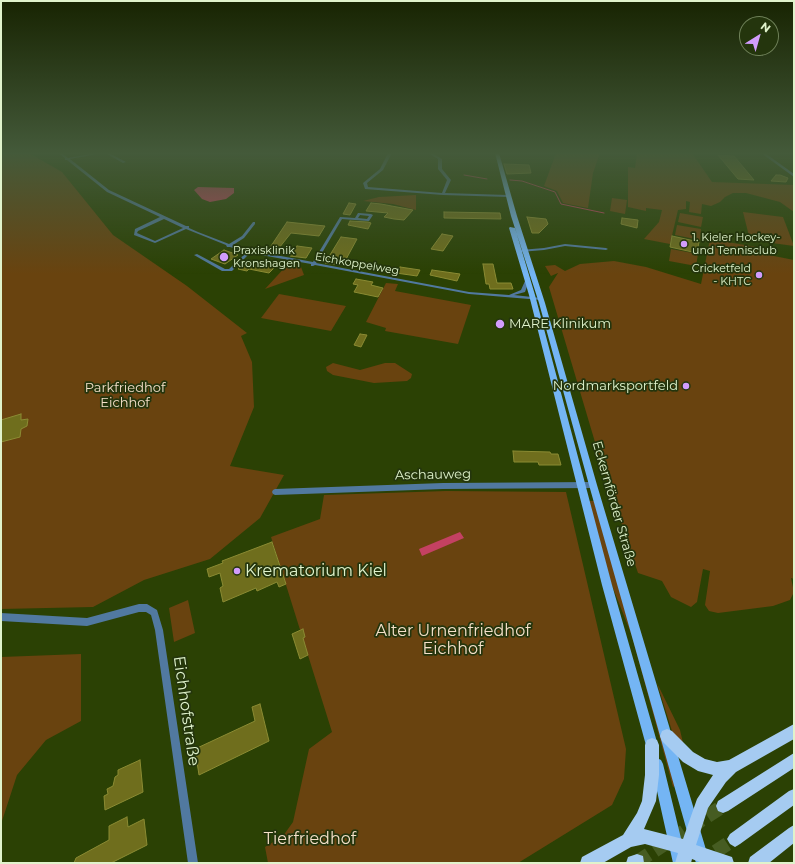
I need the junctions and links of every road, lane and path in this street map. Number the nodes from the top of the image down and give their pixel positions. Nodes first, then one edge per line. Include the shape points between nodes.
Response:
1 (113, 193) edge
2 (433, 193) edge
3 (443, 194) joint
4 (506, 196) joint
5 (164, 217) junction
6 (356, 219) dead end
7 (254, 223) dead end
8 (188, 227) junction
9 (228, 246) junction
10 (606, 249) dead end
11 (522, 250) junction
12 (249, 252) junction
13 (196, 255) dead end
14 (313, 265) junction
15 (527, 281) junction
16 (516, 294) junction
17 (509, 295) junction
18 (536, 297) junction
19 (580, 485) junction
20 (593, 485) junction
21 (275, 492) dead end
22 (1, 618) edge
23 (794, 731) edge
24 (667, 736) junction
25 (652, 745) junction
26 (794, 760) edge
27 (731, 768) junction
28 (794, 796) edge
29 (723, 806) tunnel mouth
30 (693, 830) junction
31 (794, 833) edge
32 (735, 839) tunnel mouth
33 (628, 840) junction
34 (690, 855) edge
35 (193, 863) edge
36 (588, 863) edge
37 (680, 863) edge
38 (726, 863) edge
39 (756, 863) edge

1 - 5 street, Eichkoppelweg
2 - 3 street
3 - 4 street
4 - 11 main road, Eckernförder Straße
5 - 8 street, Eichkoppelweg
5 - 8 street via 136,230 135,234 155,242
6 - 14 street via 341,218
7 - 9 street via 243,236
8 - 9 street, Eichkoppelweg
9 - 12 street, Eichkoppelweg
10 - 11 street via 565,245
11 - 15 main road, Eckernförder Straße
11 - 18 main road, Eckernförder Straße
12 - 13 street via 230,270 224,270
12 - 14 street, Eichkoppelweg
14 - 17 street, Eichkoppelweg via 469,293
15 - 16 street via 524,289
15 - 18 main road, Eckernförder Straße
16 - 17 street, Eichkoppelweg
16 - 18 street, Eichkoppelweg
17 - 18 street, Eichkoppelweg
18 - 19 main road, Eckernförder Straße
18 - 20 main road, Eckernförder Straße
19 - 20 street, Aschauweg
19 - 21 street, Aschauweg via 443,486
19 - 25 main road, Eckernförder Straße
20 - 24 main road, Eckernförder Straße
22 - 35 street, Eichhofstraße via 87,622 144,608 156,616
23 - 27 highway
24 - 27 highway via 688,757 703,766
24 - 30 main road, Eckernförder Straße
25 - 33 highway via 649,802
25 - 34 main road, Eckernförder Straße
26 - 29 highway
27 - 30 highway via 704,800
28 - 32 highway
30 - 34 highway
31 - 39 highway
33 - 34 highway via 646,836
33 - 36 highway
34 - 37 main road, Eckernförder Straße
34 - 38 highway

